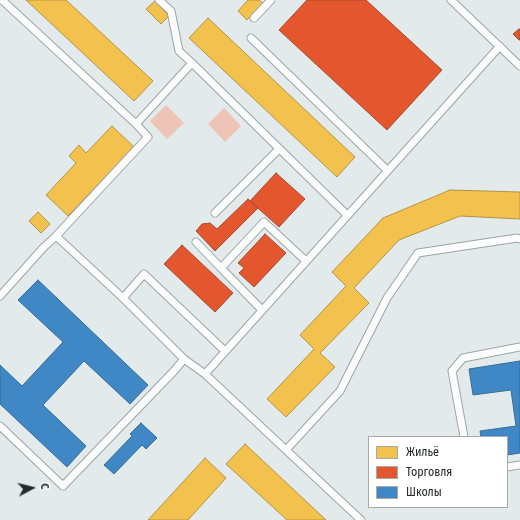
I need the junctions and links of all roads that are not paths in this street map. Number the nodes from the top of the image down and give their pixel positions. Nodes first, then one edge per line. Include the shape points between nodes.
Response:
1 (2, 0) edge
2 (159, 0) edge
3 (271, 0) edge
4 (451, 0) edge
5 (254, 18) dead end
6 (251, 38) dead end
7 (500, 46) junction
8 (192, 63) junction
9 (520, 66) edge
10 (136, 124) junction
11 (279, 149) junction
12 (388, 170) junction
13 (215, 213) dead end
14 (347, 215) junction
15 (56, 236) junction
16 (520, 239) edge
17 (196, 242) dead end
18 (306, 261) junction
19 (222, 268) junction
20 (0, 296) edge
21 (123, 298) junction
22 (262, 310) junction
23 (520, 347) edge
24 (225, 351) junction
25 (184, 359) junction
26 (205, 374) junction
27 (0, 426) edge
28 (464, 436) edge
29 (286, 450) junction
30 (520, 465) edge
31 (508, 467) edge
32 (361, 520) edge

1 - 10 lane
2 - 8 lane via 171,11 179,51
3 - 5 lane
4 - 7 lane
6 - 12 lane
7 - 9 lane
7 - 12 lane
8 - 10 lane
8 - 11 lane
10 - 15 lane via 148,137
11 - 13 lane
11 - 14 lane
12 - 14 lane
14 - 18 lane
15 - 20 lane
15 - 21 lane
16 - 29 lane via 418,253 388,298 340,391
17 - 19 lane
18 - 19 lane via 264,222
18 - 22 lane
19 - 22 lane
21 - 24 lane via 144,274
21 - 25 lane
22 - 24 lane
23 - 28 lane via 463,358 452,371
24 - 26 lane
25 - 26 lane
25 - 27 lane via 63,486
26 - 29 lane
29 - 32 lane
30 - 31 lane

